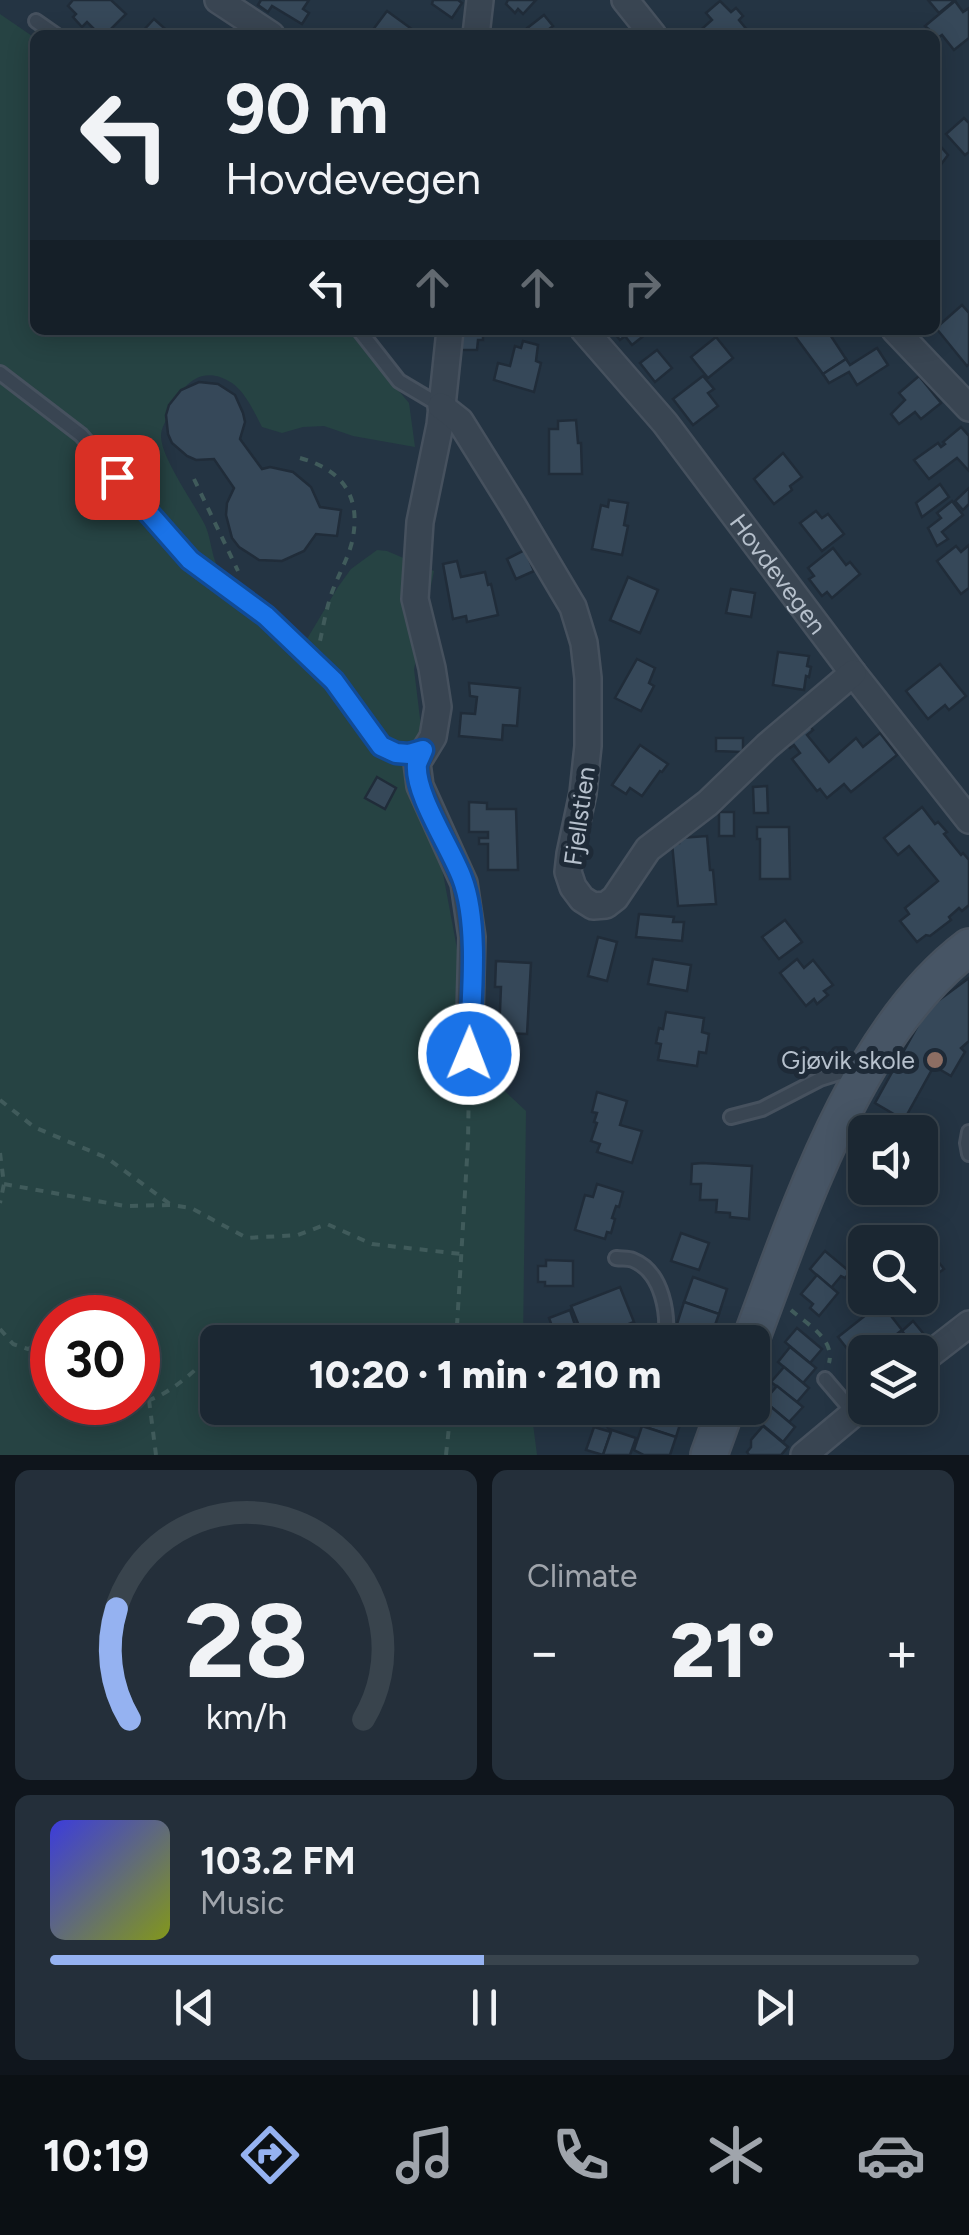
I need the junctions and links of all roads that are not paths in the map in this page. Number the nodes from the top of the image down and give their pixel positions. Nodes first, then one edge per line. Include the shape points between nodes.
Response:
1 (218, 0) edge
2 (480, 0) edge
3 (625, 0) edge
4 (36, 21) dead end
5 (49, 30) edge
6 (263, 30) edge
7 (477, 30) edge
8 (650, 30) edge
9 (364, 335) edge
10 (449, 335) edge
11 (588, 335) edge
12 (900, 335) edge
13 (0, 372) edge
14 (441, 406) junction
15 (969, 408) edge
16 (853, 673) junction
17 (423, 750) junction
18 (969, 820) edge
19 (969, 948) edge
20 (469, 1054) road end
21 (866, 1072) junction
22 (731, 1117) dead end
23 (969, 1132) edge
24 (969, 1151) edge
25 (616, 1258) dead end
26 (969, 1324) edge
27 (667, 1325) edge
28 (756, 1325) edge
29 (938, 1348) edge
30 (825, 1379) road end
31 (848, 1399) edge
32 (848, 1419) edge
33 (720, 1425) edge
34 (709, 1455) edge
35 (804, 1455) edge

1 - 6 street
2 - 7 street
3 - 8 street
4 - 5 lane
9 - 14 lane via 399,380
10 - 14 street
11 - 16 street, Hovdevegen via 664,423
12 - 15 street
13 - 17 lane via 81,435 190,560 259,611 337,684 381,746 396,753
14 - 16 street, Fjellstien via 460,421 573,607 584,644 588,746 568,872 582,899 594,906 615,898 648,849
14 - 17 street via 420,522 415,600 438,707
16 - 18 street, Hovdevegen
17 - 20 street via 420,786 464,883 468,908
19 - 21 main road via 917,995
21 - 22 lane via 834,1074
21 - 28 main road via 802,1204
23 - 24 lane
25 - 27 lane via 633,1260 651,1274
26 - 29 street
30 - 31 lane
32 - 35 street
33 - 34 main road

